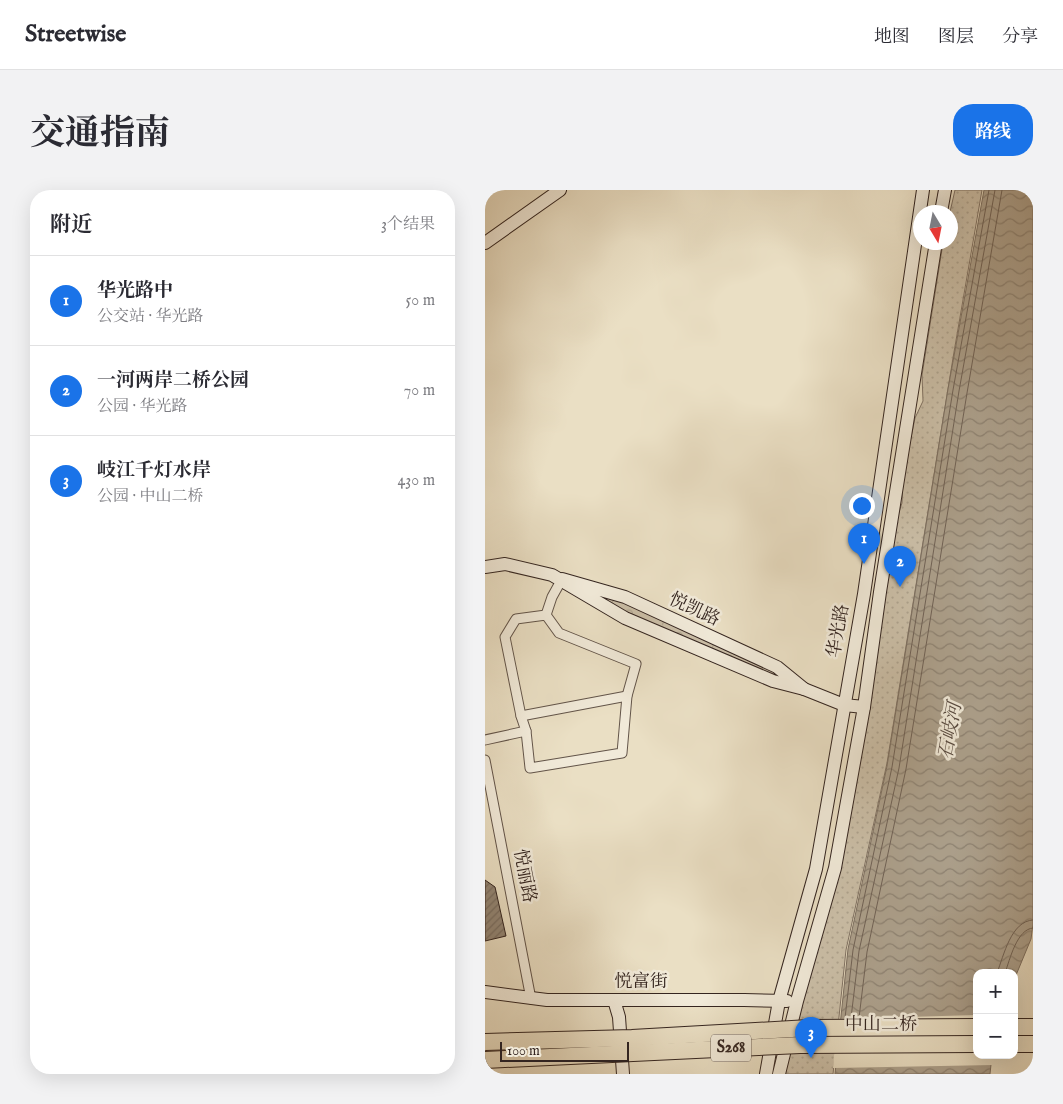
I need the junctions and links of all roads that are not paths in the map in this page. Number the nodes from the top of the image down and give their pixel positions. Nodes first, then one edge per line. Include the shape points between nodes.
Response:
1 (560, 190) edge
2 (923, 190) edge
3 (945, 190) edge
4 (942, 205) edge
5 (485, 243) edge
6 (936, 250) edge
7 (485, 567) edge
8 (561, 579) junction
9 (546, 616) junction
10 (804, 689) junction
11 (627, 696) junction
12 (844, 705) junction
13 (864, 707) junction
14 (521, 716) junction
15 (526, 731) junction
16 (485, 740) edge
17 (485, 760) edge
18 (485, 992) edge
19 (531, 999) junction
20 (614, 1000) junction
21 (779, 1001) junction
22 (797, 1001) junction
23 (973, 1027) edge
24 (1018, 1027) edge
25 (1033, 1027) edge
26 (485, 1042) edge
27 (973, 1044) edge
28 (1018, 1044) edge
29 (1033, 1044) edge
30 (485, 1060) edge
31 (623, 1074) edge
32 (766, 1074) edge
33 (779, 1074) edge

1 - 5 main road
2 - 12 main road, 华光路 via 864,594
3 - 4 main road
6 - 13 main road, 华光路
7 - 8 main road, 悦凯路 via 505,564
8 - 9 street
8 - 10 main road, 悦凯路 via 625,618 773,682
8 - 10 main road, 悦凯路 via 625,597 777,667
9 - 11 street via 559,632 636,664
9 - 14 street via 516,619 505,637
10 - 12 main road, 悦凯路
11 - 14 street
11 - 15 street via 622,753 530,768
12 - 13 main road, 悦凯路
12 - 21 main road, 华光路 via 816,870
13 - 22 main road, 华光路 via 835,868
14 - 15 street
15 - 16 street
17 - 19 street, 悦丽路
18 - 19 main road, 悦富街
19 - 20 main road, 悦富街
20 - 21 main road, 悦富街
20 - 31 main road via 619,1017
21 - 22 main road, 悦富街
21 - 32 main road, 华光路
22 - 33 main road, 华光路
23 - 26 highway, 中山二桥 / S268, bridge via 809,1028
24 - 25 highway
27 - 30 highway, 中山二桥 / S268, bridge via 800,1045
28 - 29 highway

